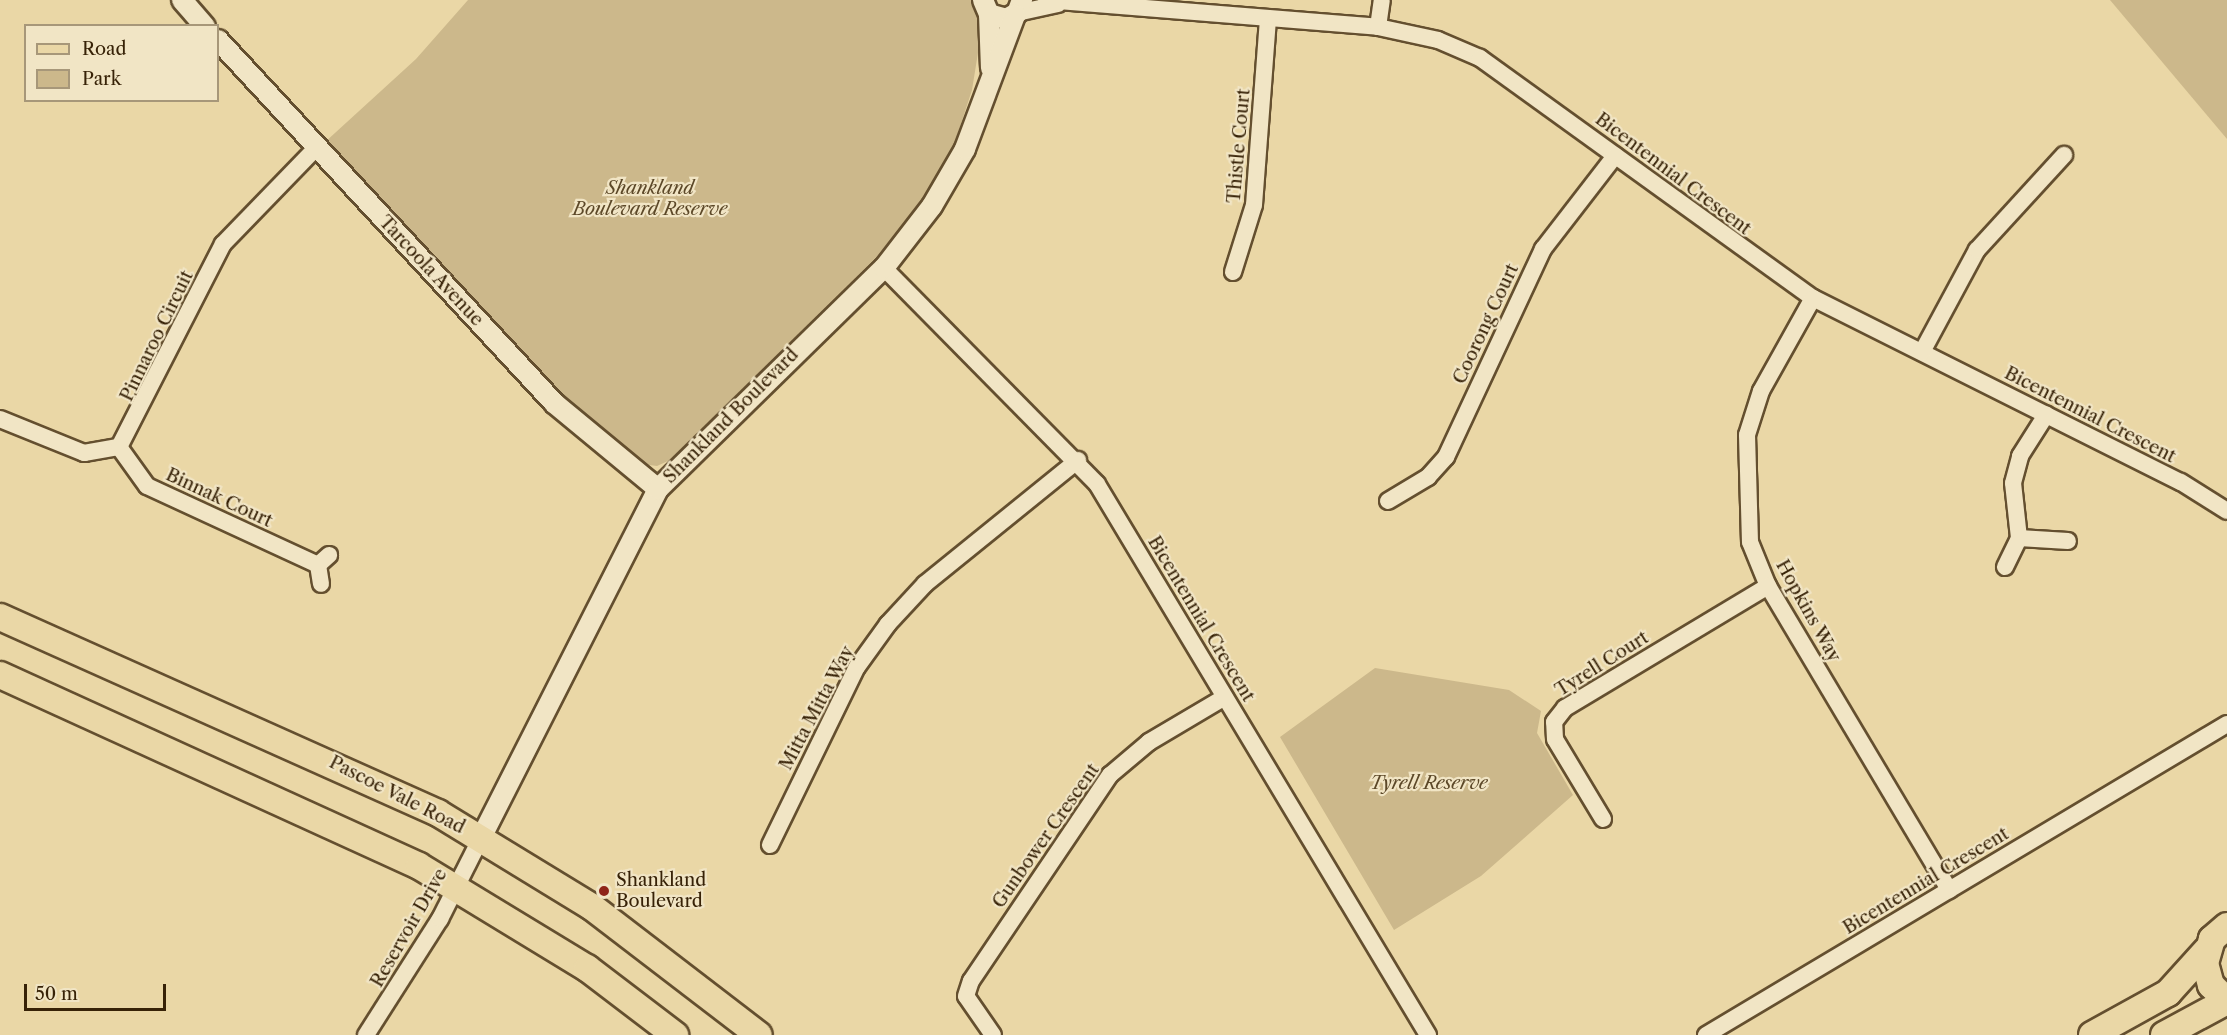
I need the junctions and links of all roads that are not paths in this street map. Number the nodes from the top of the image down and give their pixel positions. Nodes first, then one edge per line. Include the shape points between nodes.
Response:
1 (182, 0) edge
2 (1382, 0) edge
3 (1052, 2) edge
4 (986, 7) edge
5 (1018, 9) edge
6 (1268, 20) junction
7 (203, 24) edge
8 (1378, 27) junction
9 (219, 41) edge
10 (990, 88) junction
11 (316, 148) junction
12 (2064, 155) dead end
13 (1615, 156) junction
14 (884, 268) junction
15 (1233, 272) dead end
16 (1813, 298) junction
17 (1922, 352) junction
18 (2046, 415) junction
19 (0, 419) edge
20 (119, 447) junction
21 (1078, 460) junction
22 (658, 489) junction
23 (1388, 501) dead end
24 (2227, 511) edge
25 (2019, 538) junction
26 (2068, 541) dead end
27 (2005, 567) dead end
28 (321, 584) dead end
29 (1768, 586) junction
30 (0, 617) edge
31 (0, 675) edge
32 (1225, 697) junction
33 (2227, 724) edge
34 (1603, 819) dead end
35 (481, 838) junction
36 (770, 844) dead end
37 (457, 886) junction
38 (1949, 890) junction
39 (2227, 926) edge
40 (2206, 951) junction
41 (2227, 1001) edge
42 (366, 1035) edge
43 (675, 1035) edge
44 (759, 1035) edge
45 (993, 1035) edge
46 (1428, 1035) edge
47 (1706, 1035) edge
48 (2092, 1035) edge
49 (2164, 1035) edge

1 - 7 street
2 - 8 street
3 - 5 street, Bicentennial Crescent
3 - 6 street, Bicentennial Crescent
4 - 5 street via 999,19
4 - 10 street, Shankland Boulevard
5 - 10 street, Shankland Boulevard
6 - 8 street, Bicentennial Crescent
6 - 15 street, Thistle Court via 1254,205
8 - 13 street, Bicentennial Crescent via 1438,40 1480,58
9 - 11 street, Tarcoola Avenue
10 - 14 street, Shankland Boulevard via 965,149 932,206
11 - 20 street, Pinnaroo Circuit via 223,243
11 - 22 street, Tarcoola Avenue via 554,403
12 - 17 street via 1977,250
13 - 16 street, Bicentennial Crescent
13 - 23 street, Coorong Court via 1543,249 1446,456 1428,477
14 - 21 street, Bicentennial Crescent
14 - 22 street, Shankland Boulevard
16 - 17 street, Bicentennial Crescent
16 - 29 street, Hopkins Way via 1761,391 1747,435 1750,542
17 - 18 street, Bicentennial Crescent
18 - 24 street, Bicentennial Crescent
18 - 25 street via 2020,456 2013,483
19 - 20 street via 84,453
20 - 28 street, Binnak Court via 147,486 323,560
21 - 32 street, Bicentennial Crescent
21 - 36 street, Mitta Mitta Way via 925,584 888,624 857,666
22 - 35 street, Shankland Boulevard
25 - 26 street
25 - 27 street
29 - 34 street, Tyrell Court via 1565,708 1554,722 1555,739
29 - 38 street, Hopkins Way
30 - 35 main road, Pascoe Vale Road via 350,770
31 - 37 main road via 344,828
32 - 45 street, Gunbower Crescent via 1149,742 1110,775 971,981 966,996
32 - 46 street, Bicentennial Crescent
33 - 38 street, Bicentennial Crescent
35 - 37 street, Reservoir Drive
35 - 44 main road, Pascoe Vale Road via 640,940
37 - 42 street, Reservoir Drive
37 - 43 main road via 587,968
38 - 47 street, Bicentennial Crescent
39 - 40 main road
40 - 41 main road via 2206,974
40 - 48 main road via 2168,993
41 - 49 main road

